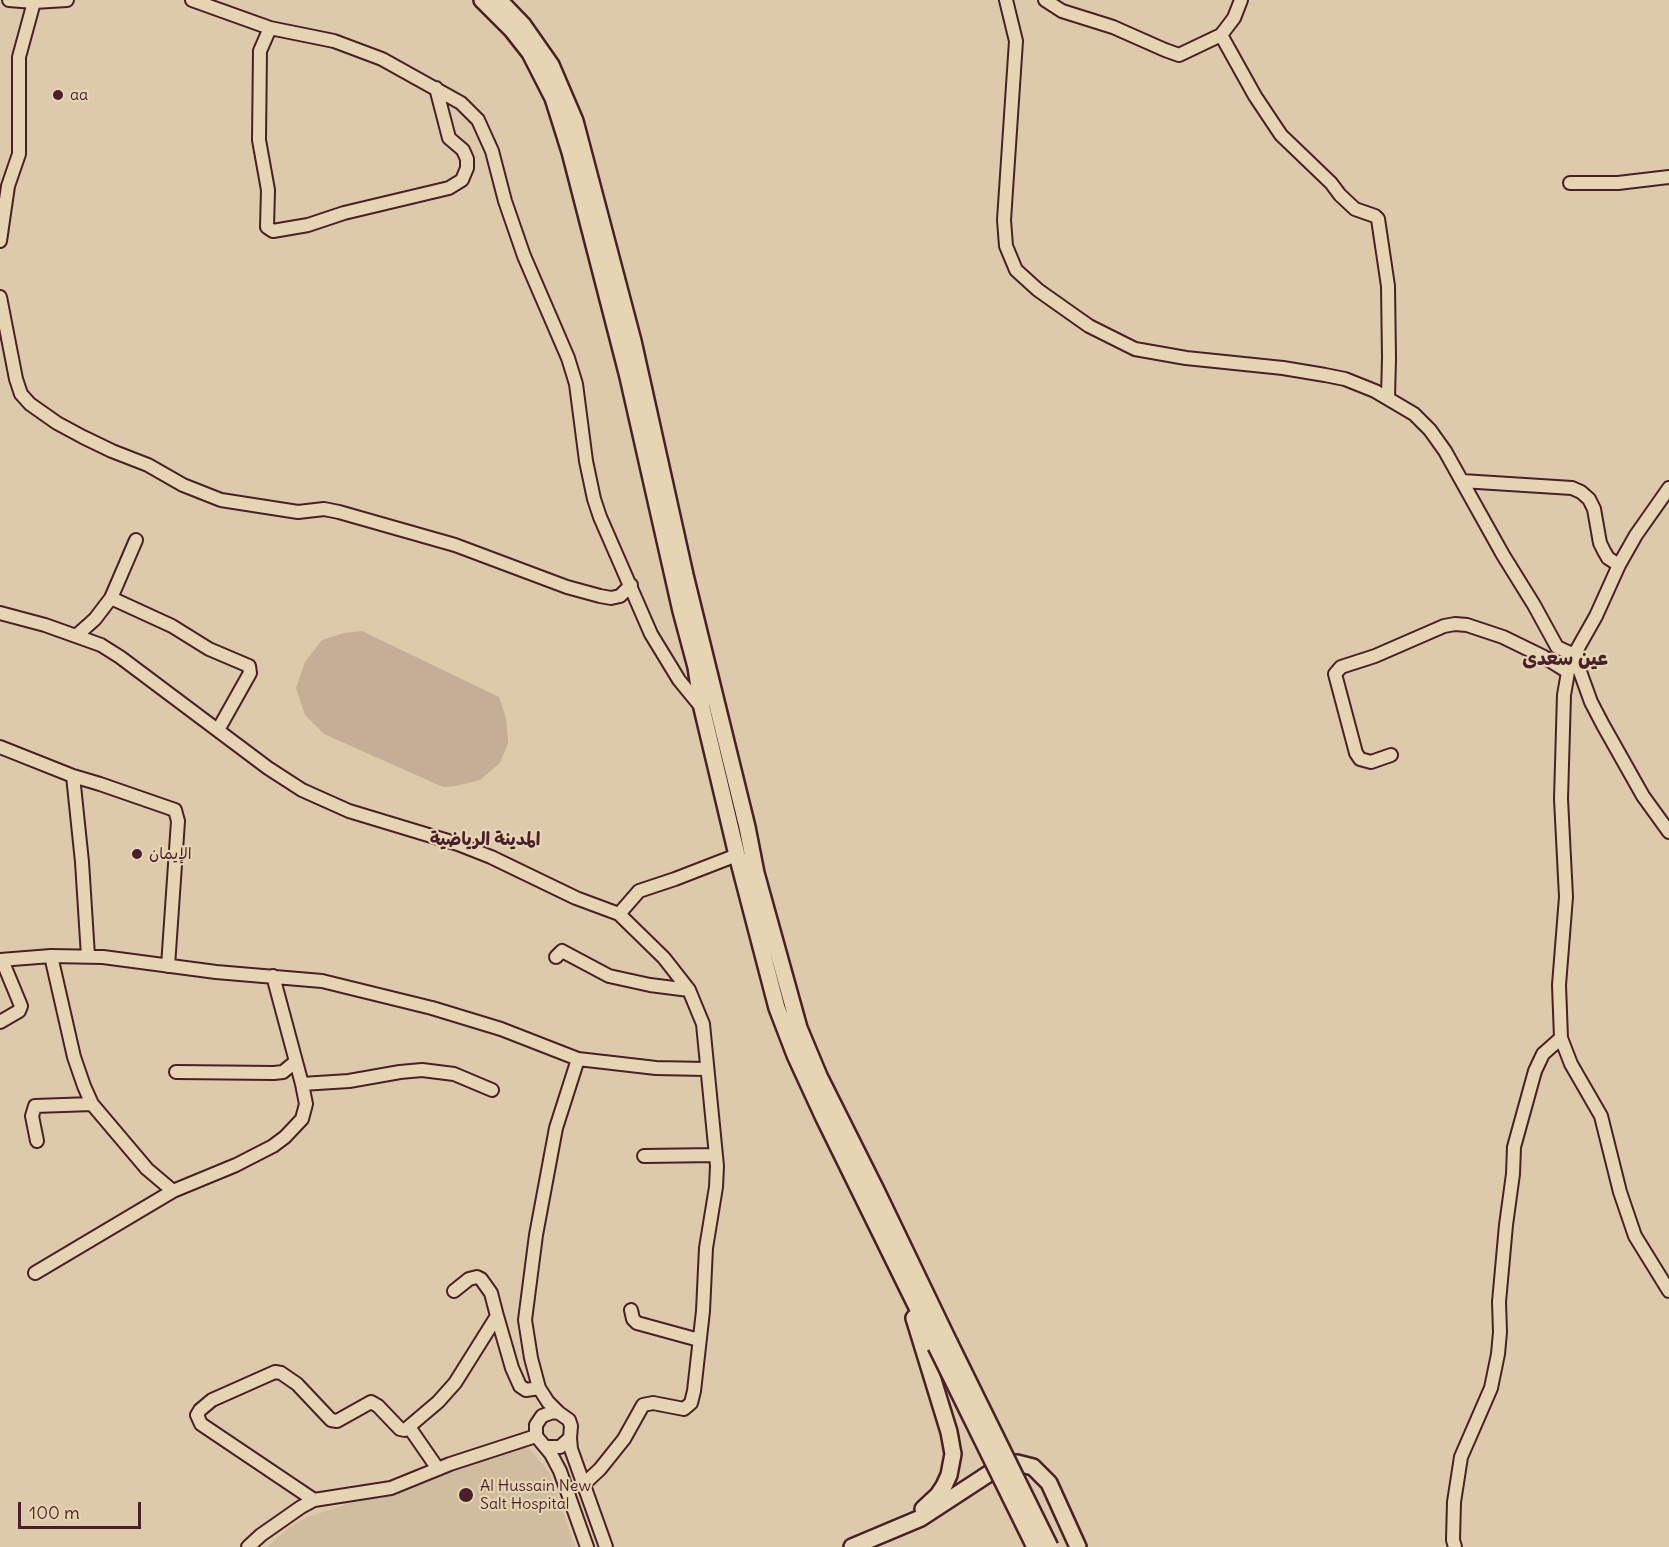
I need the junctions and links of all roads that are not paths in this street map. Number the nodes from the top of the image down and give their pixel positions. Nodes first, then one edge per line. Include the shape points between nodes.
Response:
1 (9, 0) edge
2 (67, 0) edge
3 (192, 0) edge
4 (482, 0) edge
5 (499, 0) edge
6 (1006, 0) edge
7 (1045, 0) edge
8 (1241, 0) edge
9 (34, 2) junction
10 (270, 28) junction
11 (1221, 35) junction
12 (436, 88) junction
13 (1669, 177) edge
14 (1569, 183) dead end
15 (0, 241) edge
16 (0, 297) edge
17 (2, 329) edge
18 (1388, 398) junction
19 (1462, 482) junction
20 (1669, 488) edge
21 (136, 540) dead end
22 (1619, 566) junction
23 (631, 585) junction
24 (111, 598) junction
25 (0, 613) edge
26 (76, 636) junction
27 (1574, 655) junction
28 (1568, 672) junction
29 (702, 708) junction
30 (219, 730) junction
31 (0, 747) edge
32 (1391, 755) dead end
33 (73, 776) junction
34 (1669, 832) edge
35 (737, 855) junction
36 (618, 914) junction
37 (51, 956) junction
38 (88, 956) junction
39 (556, 957) dead end
40 (1, 960) edge
41 (168, 966) junction
42 (273, 975) junction
43 (689, 990) junction
44 (0, 1022) edge
45 (1561, 1038) junction
46 (578, 1059) junction
47 (295, 1062) junction
48 (706, 1069) junction
49 (176, 1072) dead end
50 (302, 1084) junction
51 (492, 1090) dead end
52 (92, 1104) junction
53 (37, 1141) dead end
54 (716, 1155) junction
55 (644, 1156) dead end
56 (173, 1191) junction
57 (896, 1263) junction
58 (35, 1273) dead end
59 (1669, 1290) edge
60 (454, 1291) dead end
61 (631, 1310) dead end
62 (497, 1316) junction
63 (699, 1340) junction
64 (943, 1344) junction
65 (540, 1388) junction
66 (559, 1413) junction
67 (538, 1421) junction
68 (409, 1427) junction
69 (536, 1436) junction
70 (570, 1438) junction
71 (546, 1447) junction
72 (438, 1469) junction
73 (584, 1484) junction
74 (314, 1500) junction
75 (908, 1524) junction
76 (248, 1547) edge
77 (587, 1547) edge
78 (606, 1547) edge
79 (852, 1547) edge
80 (1035, 1547) edge
81 (1050, 1547) edge
82 (1078, 1547) edge
83 (1455, 1547) edge

1 - 9 street
2 - 9 street
3 - 10 street
4 - 29 main road via 530,53 553,98 567,141 628,377 696,667
5 - 64 main road via 524,25 546,58 575,121 633,341 756,873 799,1028 878,1192
6 - 18 street via 1016,41 1004,220 1006,246 1024,279 1089,326 1136,349 1325,375
7 - 11 street via 1062,11 1179,55
8 - 11 street
9 - 15 street via 19,57 19,153 8,186
10 - 12 street via 357,49
10 - 12 street via 260,51 259,140 268,190 269,230 308,225 449,188 462,180 467,159 449,138
11 - 18 street via 1281,135 1355,209 1378,219 1388,286
12 - 23 street via 478,120 492,151 524,256 565,349 576,384 594,499
13 - 14 street via 1627,183
16 - 17 street
17 - 23 street via 21,394 30,404 83,437 203,494 298,512 330,510 455,545 600,596 620,596
18 - 19 street via 1430,430
19 - 22 street via 1572,488 1581,492 1594,509 1604,551
19 - 27 street via 1557,648
20 - 22 street
21 - 24 street
22 - 27 street
23 - 29 street via 651,634
24 - 26 street
24 - 30 street via 249,666 250,673
25 - 26 street
26 - 30 street via 120,657
27 - 28 street
27 - 34 street via 1602,725
28 - 32 street via 1503,637 1455,624 1341,667 1335,674 1356,753 1360,759 1371,762
28 - 45 street via 1561,799 1567,879 1559,985
29 - 35 main road
30 - 36 street via 268,768 331,804 458,844
31 - 33 street
33 - 38 street
33 - 41 street via 170,807 177,814
35 - 36 street via 639,891
35 - 57 main road via 782,1020 824,1118
36 - 43 street via 664,958
37 - 38 street
37 - 40 street
37 - 52 street via 74,1057
38 - 41 street
39 - 43 street via 562,951 609,976
40 - 44 street via 21,1006
41 - 42 street
42 - 46 street via 332,983 415,1003 501,1029
42 - 47 street
43 - 48 street via 703,1024
45 - 59 street via 1601,1116 1635,1236
45 - 83 street via 1543,1054 1534,1071 1516,1136 1499,1302 1498,1354 1491,1388 1461,1457 1454,1502
46 - 48 street
46 - 65 street via 554,1137 526,1311 526,1336
47 - 49 street via 283,1072 274,1073
47 - 50 street
48 - 54 street
50 - 51 street via 422,1070 454,1074
50 - 56 street via 305,1112 285,1137 236,1165
52 - 53 street via 35,1106 32,1116
52 - 56 street via 147,1169
54 - 55 street
54 - 63 street
56 - 58 street
57 - 64 main road
57 - 75 main road via 950,1432 953,1454 944,1486
60 - 62 street via 469,1280 481,1279 491,1293
61 - 63 street via 637,1323
62 - 65 street via 520,1386 526,1390
62 - 68 street via 455,1383
63 - 73 street via 689,1406 680,1409 653,1403 643,1405 618,1447
64 - 80 main road, bridge
64 - 81 main road, bridge
65 - 66 street
65 - 67 street
66 - 67 street via 547,1413
66 - 70 street via 569,1420
67 - 69 street
68 - 72 street
68 - 74 street via 402,1431 371,1402 338,1421 331,1420 297,1384 275,1372 212,1400 200,1410 197,1415 201,1424
69 - 71 street
69 - 72 street
70 - 71 street via 560,1447
70 - 73 street
71 - 77 street via 560,1471
72 - 74 street via 377,1491
73 - 78 street
74 - 76 street
75 - 79 main road
75 - 82 main road via 999,1467 1026,1464 1049,1483

